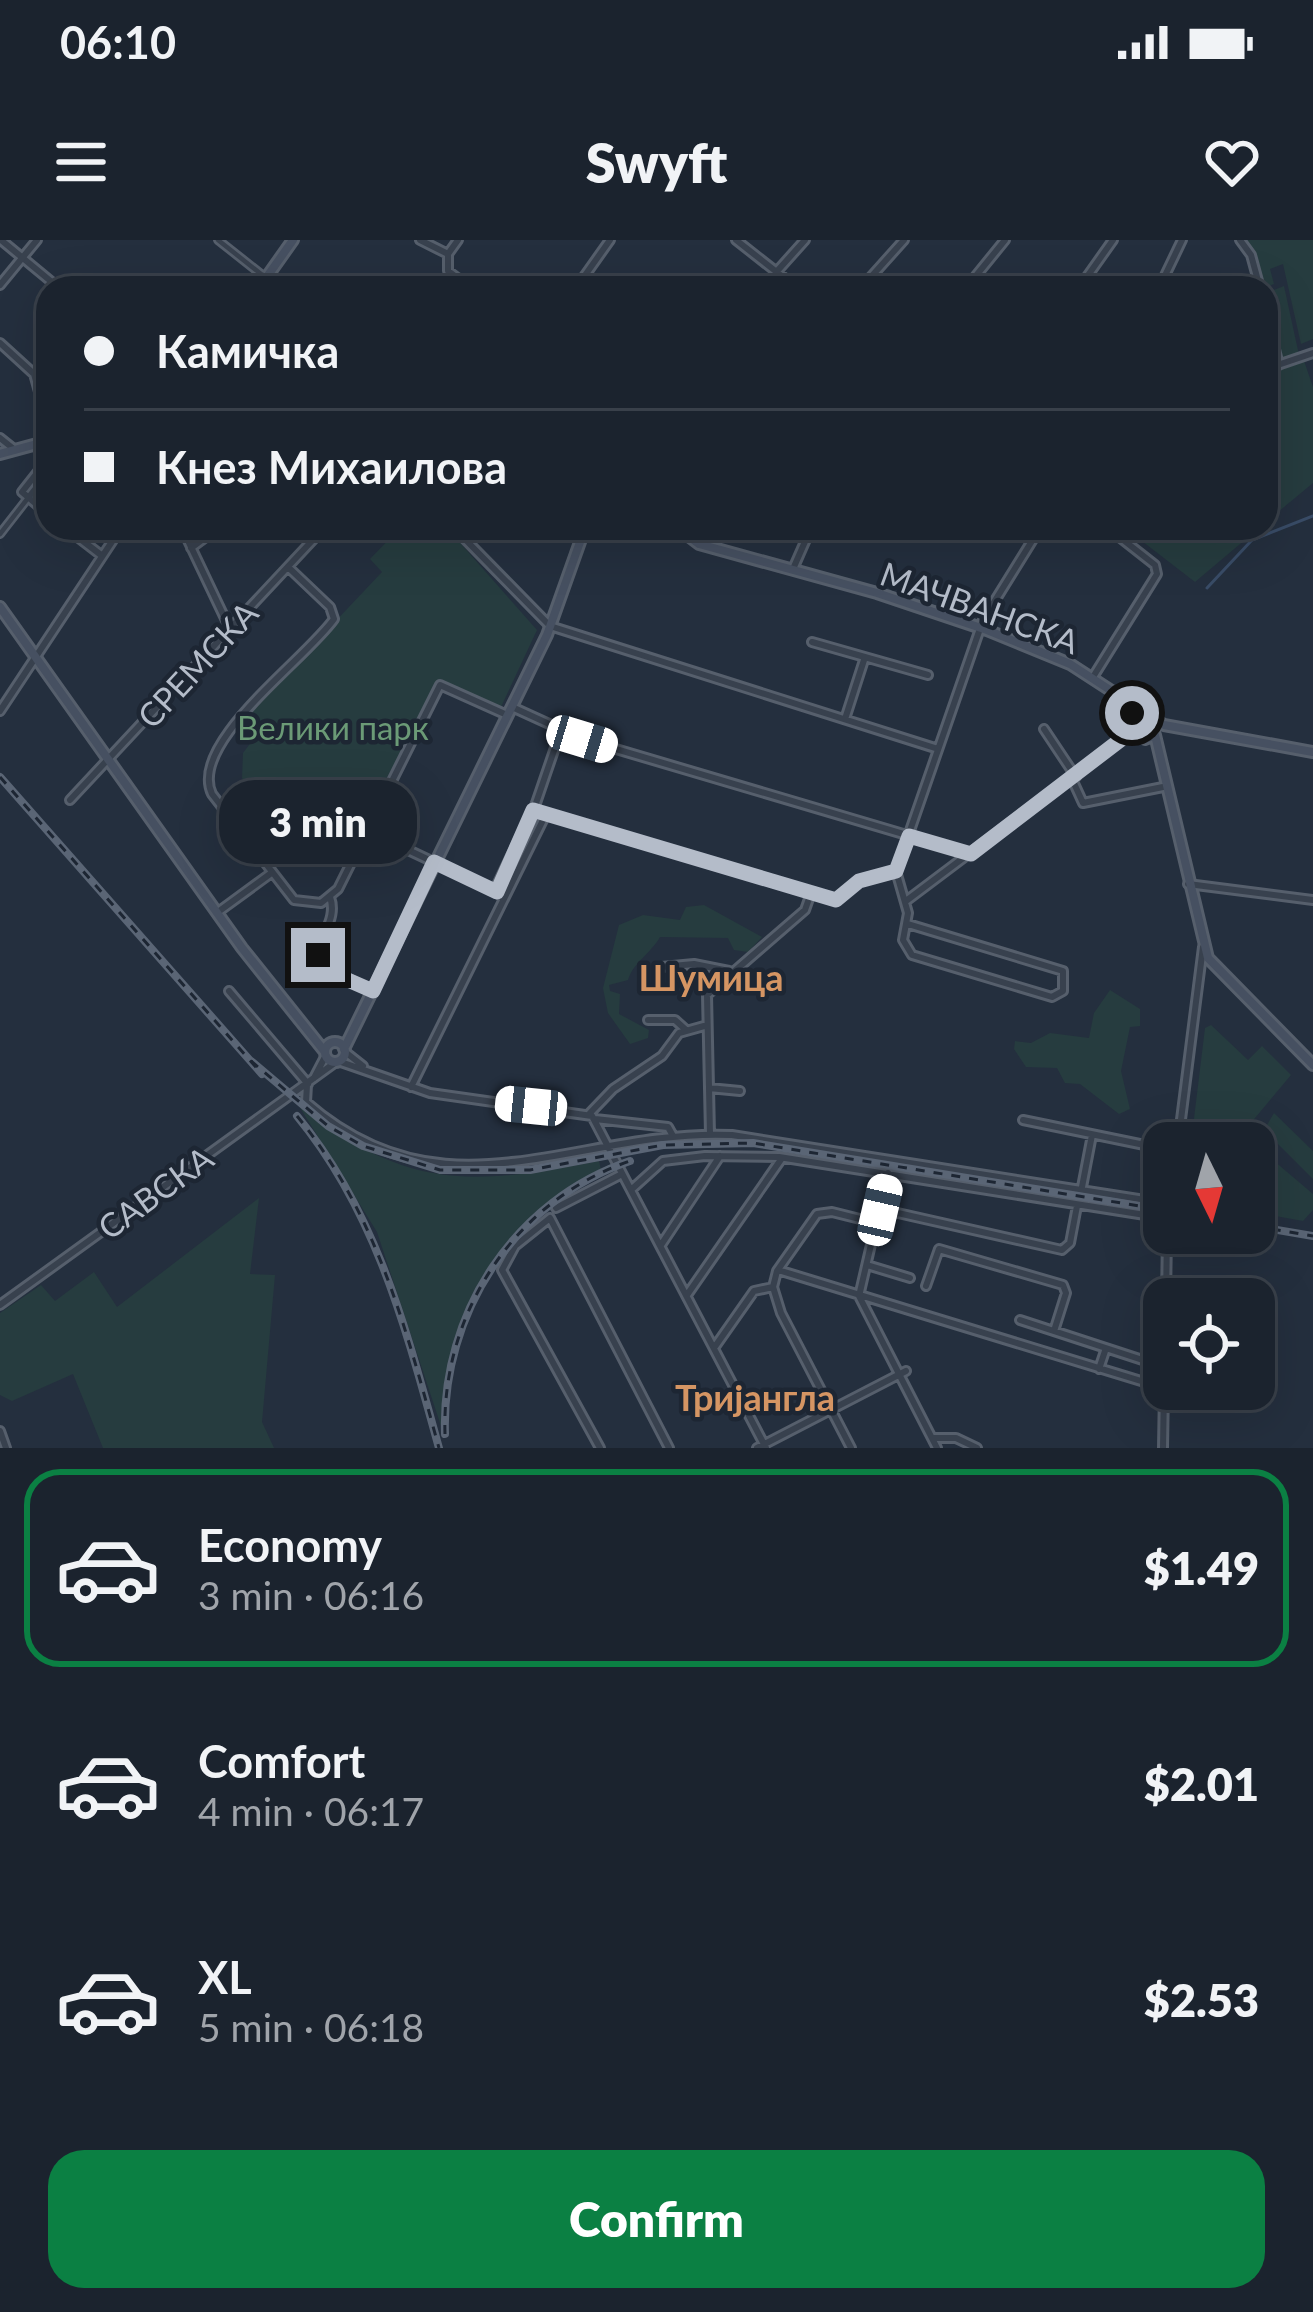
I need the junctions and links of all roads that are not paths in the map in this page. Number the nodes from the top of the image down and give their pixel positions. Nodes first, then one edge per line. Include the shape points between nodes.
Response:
1 (1, 240) edge
2 (37, 240) edge
3 (218, 240) edge
4 (293, 240) edge
5 (420, 240) edge
6 (458, 240) edge
7 (610, 240) edge
8 (736, 240) edge
9 (805, 240) edge
10 (904, 240) edge
11 (1005, 240) edge
12 (1113, 240) edge
13 (1182, 240) edge
14 (1240, 240) edge
15 (450, 251) junction
16 (22, 258) junction
17 (776, 271) junction
18 (44, 276) edge
19 (266, 276) edge
20 (268, 276) edge
21 (455, 276) edge
22 (584, 276) edge
23 (772, 276) edge
24 (782, 276) edge
25 (872, 276) edge
26 (976, 276) edge
27 (1088, 276) edge
28 (1165, 276) edge
29 (1256, 276) edge
30 (0, 285) edge
31 (0, 344) edge
32 (1313, 353) edge
33 (1278, 360) edge
34 (1279, 364) joint
35 (36, 377) edge
36 (0, 438) edge
37 (36, 444) edge
38 (16, 450) junction
39 (0, 454) edge
40 (36, 474) edge
41 (36, 488) edge
42 (28, 498) junction
43 (36, 504) edge
44 (0, 534) edge
45 (81, 540) edge
46 (113, 540) edge
47 (187, 540) edge
48 (202, 540) edge
49 (313, 540) edge
50 (466, 540) edge
51 (581, 540) edge
52 (694, 540) edge
53 (805, 540) edge
54 (1033, 540) edge
55 (1123, 540) edge
56 (191, 548) junction
57 (102, 556) junction
58 (288, 567) junction
59 (792, 569) junction
60 (0, 607) edge
61 (550, 626) junction
62 (981, 628) junction
63 (230, 629) junction
64 (812, 642) dead end
65 (36, 656) junction
66 (864, 660) junction
67 (928, 675) dead end
68 (1093, 677) junction
69 (0, 711) edge
70 (510, 711) junction
71 (845, 721) junction
72 (1044, 729) dead end
73 (1146, 729) junction
74 (560, 732) junction
75 (935, 748) junction
76 (1312, 748) edge
77 (107, 759) junction
78 (1074, 778) junction
79 (1163, 787) junction
80 (70, 800) dead end
81 (533, 810) junction
82 (546, 814) junction
83 (909, 836) junction
84 (387, 840) dead end
85 (971, 854) junction
86 (434, 862) junction
87 (896, 871) junction
88 (270, 874) junction
89 (1188, 884) junction
90 (811, 893) junction
91 (500, 896) junction
92 (330, 897) junction
93 (1313, 900) edge
94 (906, 901) junction
95 (218, 912) junction
96 (908, 924) junction
97 (1203, 946) junction
98 (701, 966) junction
99 (662, 967) dead end
100 (729, 971) junction
101 (229, 991) dead end
102 (373, 991) junction
103 (707, 994) junction
104 (648, 1020) dead end
105 (706, 1024) junction
106 (685, 1029) junction
107 (334, 1049) junction
108 (337, 1061) junction
109 (1313, 1065) edge
110 (370, 1071) junction
111 (309, 1084) junction
112 (411, 1087) junction
113 (710, 1088) junction
114 (740, 1091) dead end
115 (292, 1093) junction
116 (305, 1100) junction
117 (592, 1117) junction
118 (1023, 1120) dead end
119 (1181, 1122) edge
120 (710, 1134) junction
121 (1092, 1135) junction
122 (673, 1136) junction
123 (1143, 1146) edge
124 (611, 1148) junction
125 (720, 1156) junction
126 (782, 1157) junction
127 (888, 1172) junction
128 (624, 1173) junction
129 (1082, 1187) junction
130 (632, 1189) junction
131 (1143, 1199) edge
132 (1077, 1207) junction
133 (556, 1208) dead end
134 (880, 1210) junction
135 (1143, 1217) edge
136 (876, 1223) junction
137 (661, 1245) junction
138 (866, 1265) junction
139 (778, 1270) junction
140 (910, 1278) dead end
141 (926, 1286) dead end
142 (773, 1287) junction
143 (860, 1294) junction
144 (686, 1295) junction
145 (0, 1305) edge
146 (1020, 1320) dead end
147 (1054, 1331) junction
148 (714, 1348) junction
149 (1106, 1348) junction
150 (1143, 1359) edge
151 (1099, 1369) junction
152 (903, 1373) junction
153 (1143, 1383) edge
154 (831, 1410) junction
155 (1164, 1410) edge
156 (0, 1431) edge
157 (932, 1438) junction
158 (762, 1447) edge
159 (6, 1448) edge
160 (600, 1448) edge
161 (669, 1448) edge
162 (851, 1448) edge
163 (937, 1448) edge
164 (977, 1448) edge
165 (1163, 1448) edge

1 - 16 street
2 - 16 street
3 - 19 street
4 - 20 main road
5 - 15 street
6 - 15 street
7 - 22 street
8 - 17 street
9 - 17 street
10 - 25 street
11 - 26 street
12 - 27 street
13 - 28 street
14 - 29 street
15 - 21 street
16 - 18 street
16 - 30 street
17 - 23 street
17 - 24 street
31 - 35 street
32 - 34 street
33 - 34 street
36 - 38 street
37 - 38 main road
38 - 39 main road
40 - 42 street via 23,491
41 - 42 street
42 - 43 street
42 - 44 street
45 - 57 street
46 - 57 street
47 - 56 street
48 - 56 street
49 - 58 street, СРЕМСКА
50 - 61 street
51 - 61 main road
52 - 59 main road, МАЧВАНСКА
53 - 59 street
54 - 62 street
55 - 68 street via 1157,574
56 - 63 street
57 - 65 street
58 - 63 street, СРЕМСКА
58 - 88 street via 334,619 217,745 207,770 212,794
59 - 62 main road, МАЧВАНСКА
60 - 65 main road
61 - 70 main road
61 - 71 street
62 - 68 main road, МАЧВАНСКА
62 - 75 street
63 - 77 street, СРЕМСКА
64 - 66 street
65 - 69 street
65 - 77 main road
66 - 67 street
66 - 71 street
68 - 73 main road, МАЧВАНСКА via 1124,699
70 - 74 street
70 - 86 main road
70 - 92 street via 439,686
71 - 75 street
72 - 78 street
73 - 76 main road
73 - 78 street
73 - 79 main road
74 - 81 street
74 - 83 street
75 - 83 street
77 - 80 street, СРЕМСКА
77 - 95 main road
78 - 79 street via 1083,802
78 - 85 street
79 - 89 main road
81 - 82 street
81 - 91 street
82 - 90 street
82 - 91 street
83 - 85 street
83 - 87 street
84 - 86 street
85 - 94 street
86 - 91 street
86 - 102 main road
87 - 90 street via 859,881 836,900
87 - 94 street
88 - 92 street via 298,902
88 - 95 street
89 - 93 street
89 - 97 main road
90 - 100 street via 805,910
91 - 112 street
92 - 102 street via 334,914 318,949 320,965
94 - 96 street
95 - 107 main road
96 - 96 street via 1054,968 1067,977 1061,994 919,957 904,946
97 - 109 main road via 1213,967
97 - 119 street
98 - 99 street
98 - 100 street
98 - 103 street
100 - 103 street
101 - 111 street
102 - 107 main road
103 - 105 street
104 - 106 street via 670,1018
105 - 106 street
105 - 113 street
106 - 117 street
107 - 108 main road
107 - 110 street
107 - 111 street
108 - 110 street
108 - 111 street, САВСКА
110 - 112 street
111 - 115 street, САВСКА
111 - 116 street
112 - 117 street
113 - 114 street
113 - 120 street
115 - 116 street
115 - 145 street, САВСКА
116 - 124 street via 368,1144 461,1168
117 - 122 street via 647,1122
117 - 124 street
118 - 121 street
120 - 122 street
120 - 129 street
121 - 123 street
121 - 129 street
122 - 124 street
124 - 128 street
125 - 126 street
125 - 130 street via 663,1161
125 - 137 street
126 - 127 street
126 - 144 street
127 - 132 street
127 - 134 street
128 - 130 street
128 - 133 street
129 - 131 street
130 - 137 street
132 - 134 street via 1068,1246 1057,1249
132 - 135 street
134 - 136 street
136 - 138 street
136 - 139 street via 821,1211
137 - 144 street
138 - 140 street
138 - 143 street
139 - 142 street
139 - 143 street
141 - 147 street via 939,1249 1063,1285
142 - 148 street via 757,1288
142 - 154 street
143 - 151 street
143 - 152 street
144 - 148 street
146 - 147 street
147 - 149 street
148 - 158 street
149 - 150 street
149 - 151 street
151 - 153 street
152 - 154 street
152 - 157 street
154 - 158 street
154 - 162 street
155 - 165 street
156 - 159 street
157 - 163 street
157 - 164 street
160 - 161 street via 502,1270 515,1246 550,1218

